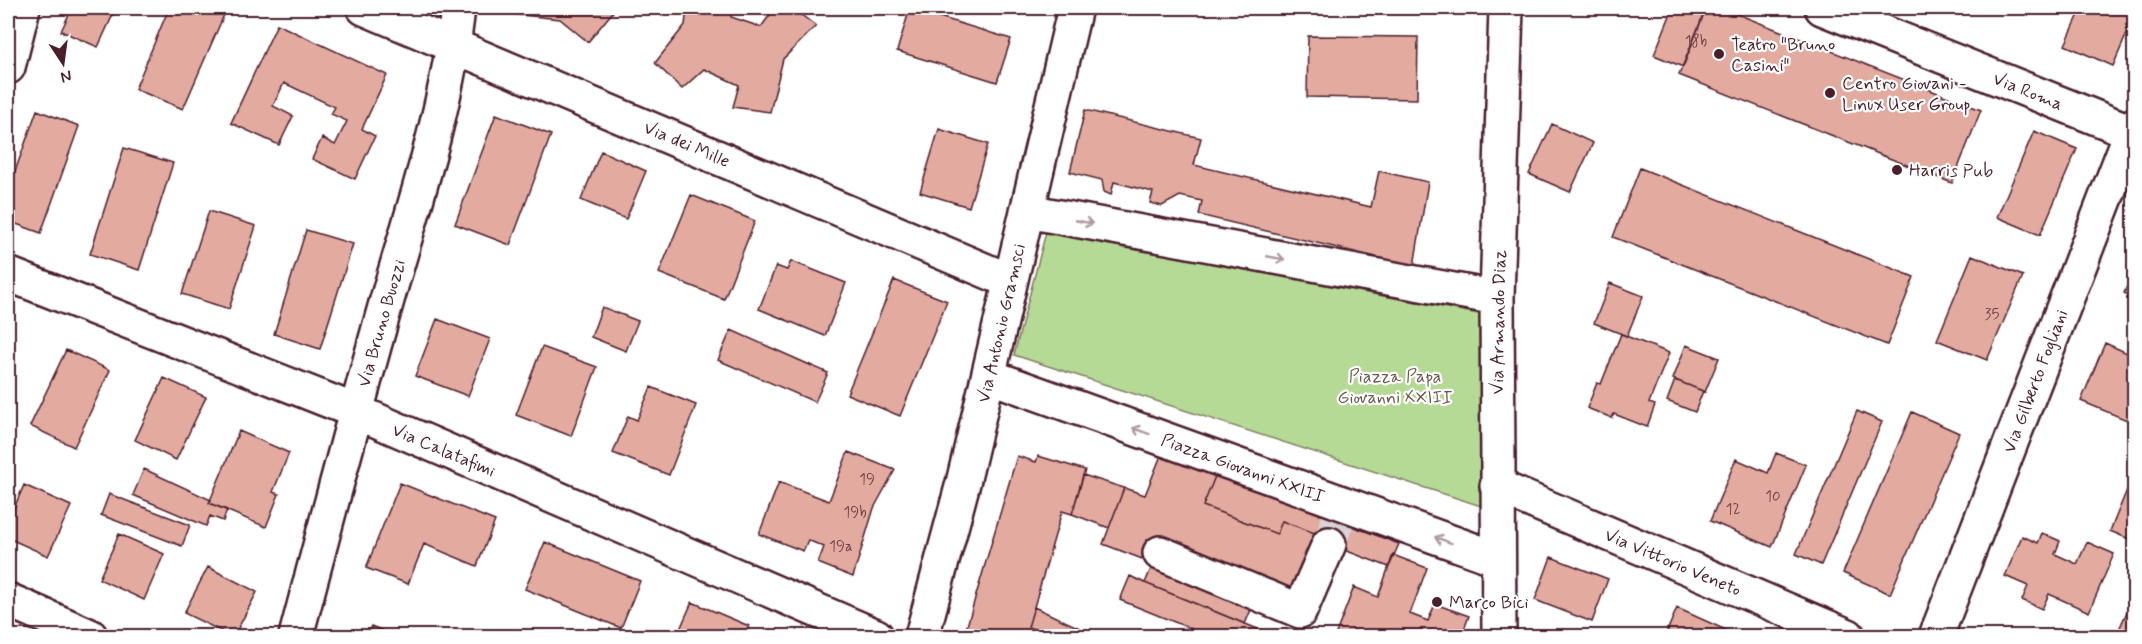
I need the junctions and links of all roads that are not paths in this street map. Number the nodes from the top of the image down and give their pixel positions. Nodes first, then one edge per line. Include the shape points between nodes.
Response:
1 (23, 8) edge
2 (364, 8) edge
3 (458, 8) edge
4 (1075, 8) edge
5 (1506, 8) edge
6 (1822, 8) edge
7 (454, 46) junction
8 (8, 67) edge
9 (2134, 130) edge
10 (1027, 211) junction
11 (8, 274) edge
12 (1010, 281) junction
13 (1497, 298) junction
14 (989, 376) junction
15 (355, 411) junction
16 (1497, 486) junction
17 (1337, 523) junction
18 (1160, 553) dead end
19 (1498, 559) junction
20 (8, 600) edge
21 (931, 633) edge
22 (90, 636) edge
23 (296, 636) edge
24 (876, 636) edge
25 (1499, 636) edge
26 (1848, 636) edge
27 (1936, 636) edge

1 - 8 street
2 - 7 street, Via dei Mille
3 - 7 street, Via Bruno Buozzi
4 - 10 street, Via Antonio Gramsci
5 - 13 street, Via Armando Diaz
6 - 9 street, Via Roma
7 - 12 street, Via dei Mille
7 - 15 street, Via Bruno Buozzi via 438,124
9 - 27 street, Via Gilberto Fogliani
10 - 12 street, Via Antonio Gramsci
10 -> 13 street
11 - 15 street, Via Calatafimi
12 - 14 street, Via Antonio Gramsci
13 - 16 street, Via Armando Diaz
17 -> 14 street, Piazza Giovanni XXIII
14 - 21 street, Via Antonio Gramsci
15 - 23 street, Via Bruno Buozzi
15 - 24 street, Via Calatafimi
16 - 19 street, Via Armando Diaz
16 - 26 street, Via Vittorio Veneto
17 - 18 street via 1300,611
19 -> 17 street, Piazza Giovanni XXIII
19 - 25 street, Via Armando Diaz
20 - 22 street

